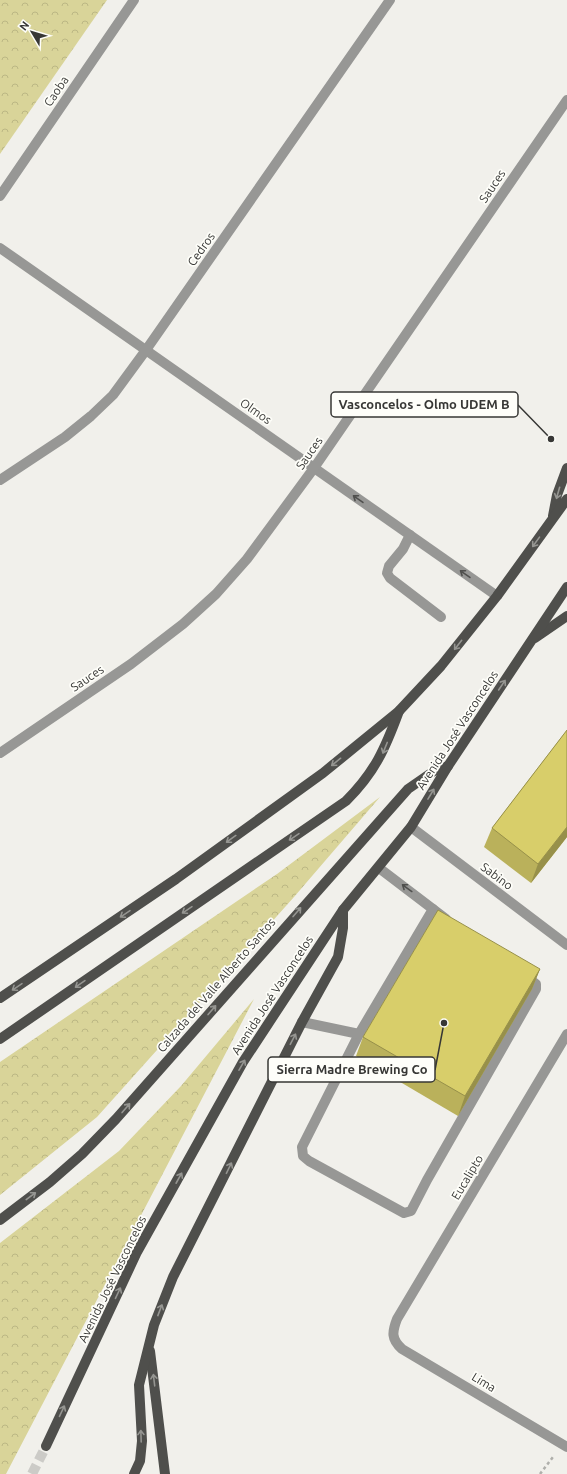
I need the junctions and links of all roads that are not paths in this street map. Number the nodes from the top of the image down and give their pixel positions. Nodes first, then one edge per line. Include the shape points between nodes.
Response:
1 (134, 0) edge
2 (390, 0) edge
3 (567, 100) edge
4 (0, 196) edge
5 (0, 248) edge
6 (146, 350) junction
7 (314, 468) junction
8 (567, 468) edge
9 (0, 480) edge
10 (567, 499) edge
11 (552, 519) junction
12 (410, 535) junction
13 (567, 587) edge
14 (497, 596) junction
15 (567, 616) edge
16 (441, 617) dead end
17 (531, 641) junction
18 (399, 711) junction
19 (0, 753) edge
20 (448, 766) junction
21 (411, 827) junction
22 (379, 868) junction
23 (433, 909) junction
24 (344, 910) junction
25 (452, 923) edge
26 (567, 945) edge
27 (515, 969) edge
28 (0, 998) edge
29 (302, 1022) junction
30 (359, 1034) junction
31 (567, 1034) edge
32 (0, 1040) edge
33 (0, 1220) edge
34 (393, 1335) joint
35 (150, 1348) junction
36 (566, 1443) edge
37 (46, 1446) tunnel mouth
38 (134, 1474) edge
39 (165, 1474) edge

1 - 4 street, Caoba
2 - 6 street, Cedros
3 - 7 street, Sauces
5 - 6 street, Olmos
6 - 7 street, Olmos
6 - 9 street, Cedros via 113,395 91,416 65,437
12 -> 7 street, Olmos
7 - 19 street, Sauces via 247,559 216,594 130,664
8 -> 11 main road
10 - 11 main road
11 -> 14 main road
14 -> 12 street, Olmos
12 - 16 street via 387,570 388,576
13 - 17 main road, Avenida José Vasconcelos
14 -> 18 main road via 441,666
15 - 17 main road
20 -> 17 main road, Avenida José Vasconcelos
18 -> 28 main road via 323,773 195,865
18 -> 32 main road via 379,760 361,786 346,801
21 -> 20 main road, Avenida José Vasconcelos
33 -> 20 main road, Calzada del Valle Alberto Santos via 71,1164 116,1119 408,789 434,771
21 - 22 main road, Avenida José Vasconcelos
21 - 26 street, Sabino
23 -> 22 street
22 - 24 main road, Avenida José Vasconcelos
23 - 25 street
23 - 30 street
24 - 29 main road via 338,957
37 -> 24 main road, Avenida José Vasconcelos via 137,1252 239,1069
27 - 30 street via 536,984 536,989 411,1211 406,1214 303,1156 302,1147
29 - 30 street
35 -> 29 main road via 154,1325 173,1277
31 - 34 street, Eucalipto via 397,1319
34 - 36 street, Lima via 395,1342 402,1349
38 -> 35 main road via 140,1460 142,1441 139,1385
39 -> 35 main road

